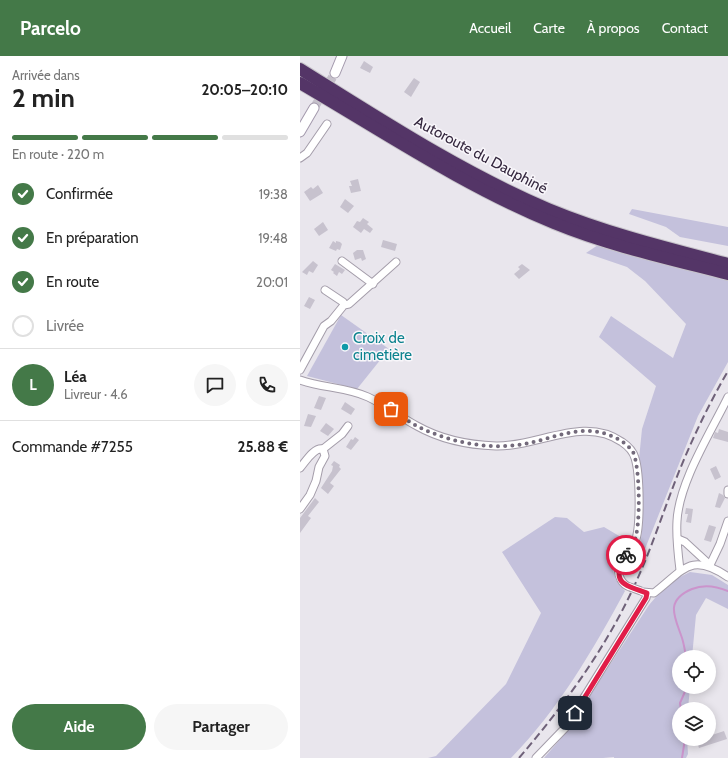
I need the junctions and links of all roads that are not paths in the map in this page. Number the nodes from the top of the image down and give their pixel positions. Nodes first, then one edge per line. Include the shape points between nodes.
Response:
1 (342, 56) edge
2 (300, 69) edge
3 (334, 73) tunnel mouth
4 (300, 83) edge
5 (314, 108) tunnel mouth
6 (327, 124) dead end
7 (300, 132) edge
8 (300, 158) edge
9 (342, 261) dead end
10 (396, 262) dead end
11 (728, 264) edge
12 (728, 274) edge
13 (373, 284) junction
14 (325, 290) dead end
15 (344, 305) junction
16 (300, 370) edge
17 (301, 381) edge
18 (300, 388) edge
19 (728, 397) edge
20 (348, 426) dead end
21 (324, 449) junction
22 (300, 468) edge
23 (728, 490) edge
24 (728, 494) edge
25 (300, 509) edge
26 (728, 521) edge
27 (678, 539) junction
28 (710, 565) junction
29 (680, 570) junction
30 (728, 577) edge
31 (644, 592) junction
32 (536, 758) edge

1 - 3 street
2 - 11 highway, Autoroute du Dauphiné via 459,165 527,199 608,231
4 - 12 highway, Autoroute du Dauphiné via 422,157 522,209 618,245
5 - 7 street
6 - 8 street via 307,153
9 - 13 street
10 - 13 street
13 - 15 street via 349,304
14 - 15 street
15 - 16 street via 324,326
17 - 18 street
17 - 31 street, bridge via 366,396 432,433 476,444 511,446 580,431 603,433 622,441 635,457 638,480 638,527 634,542 619,567 619,576 626,586
19 - 27 street via 684,488 677,521
20 - 21 street
21 - 22 street via 315,450
21 - 25 street via 325,456 316,481
23 - 24 street
26 - 28 street
27 - 28 street via 685,542
27 - 29 street
28 - 29 street
28 - 30 street
29 - 31 street via 654,593
31 - 32 street via 646,598 565,728

